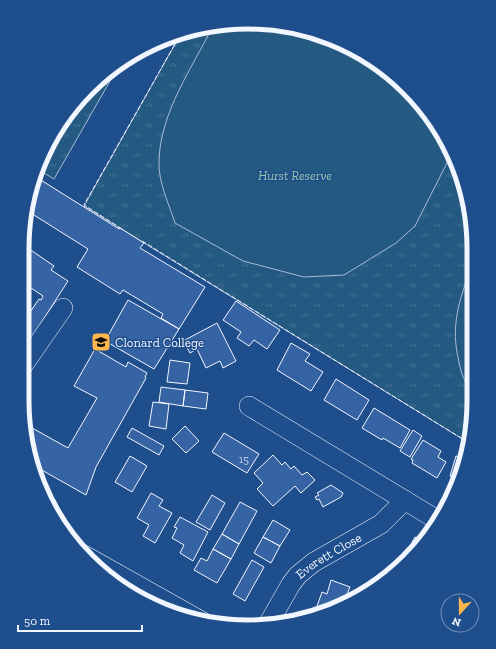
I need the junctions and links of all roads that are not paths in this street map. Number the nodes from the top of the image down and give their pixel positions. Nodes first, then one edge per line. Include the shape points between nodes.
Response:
1 (63, 308) dead end
2 (29, 357) edge
3 (250, 406) dead end
4 (405, 500) junction
5 (434, 518) edge
6 (109, 570) edge
7 (177, 608) edge
8 (271, 619) edge

1 - 2 street
3 - 4 street
4 - 5 street
4 - 8 street, Everett Close via 381,524 314,562 298,575
6 - 7 street

